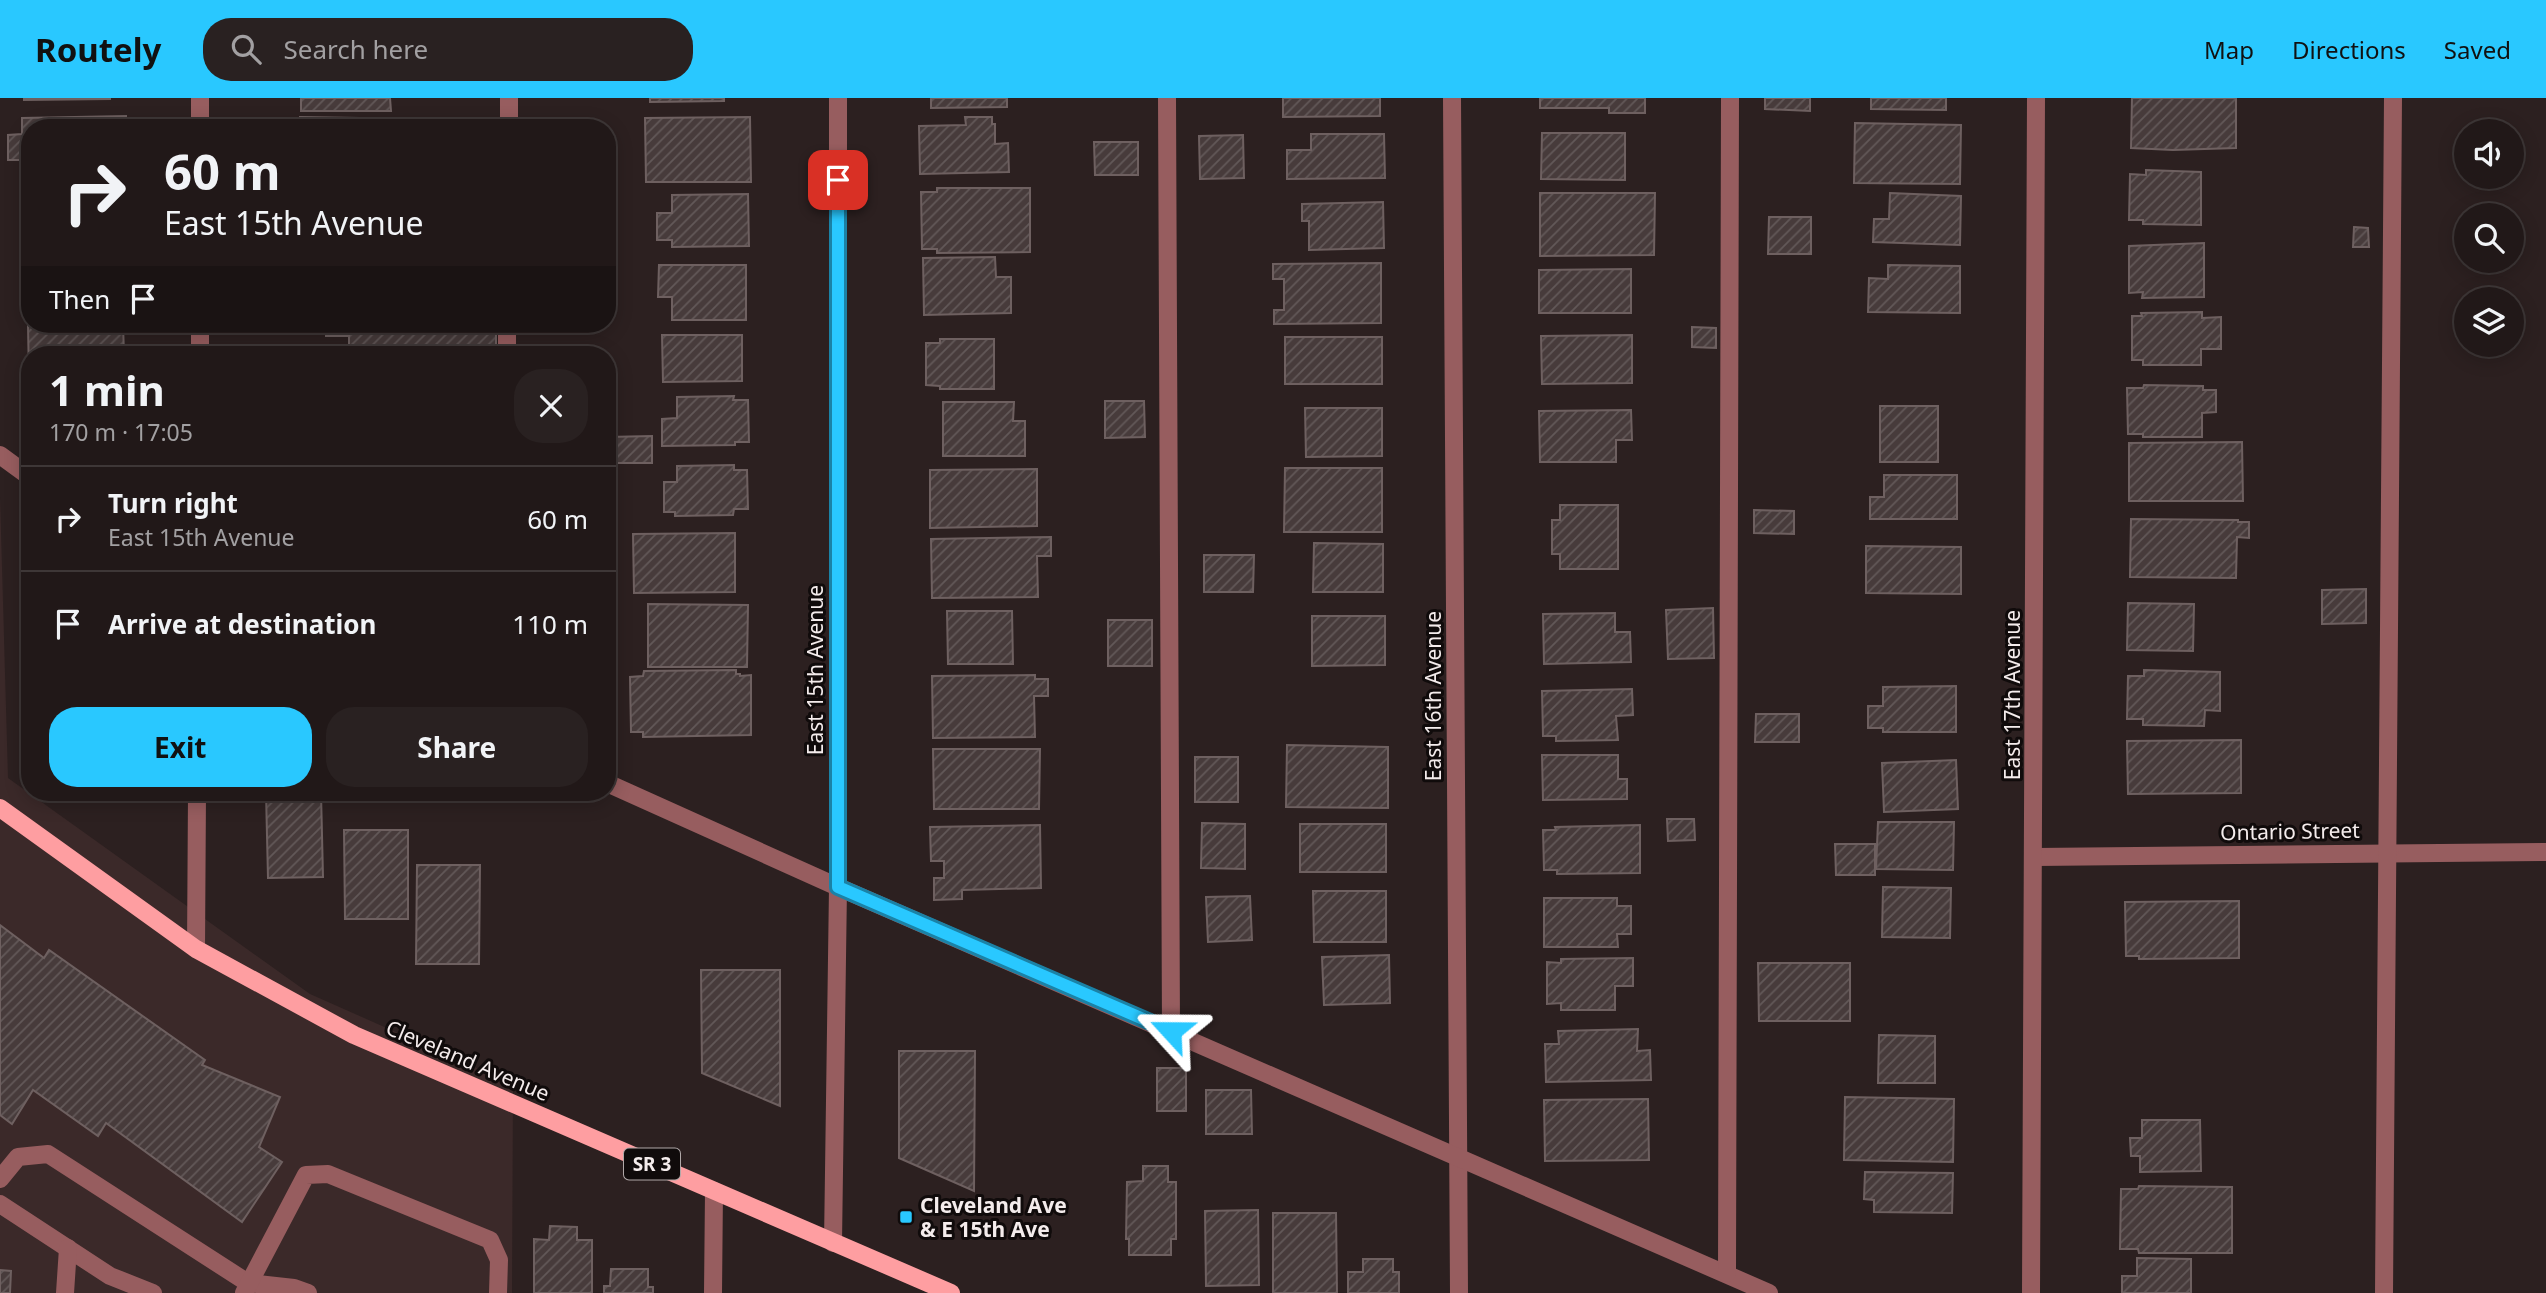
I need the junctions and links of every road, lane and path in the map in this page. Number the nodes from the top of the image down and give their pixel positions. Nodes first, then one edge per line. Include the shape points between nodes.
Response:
1 (200, 98) edge
2 (509, 98) edge
3 (838, 98) edge
4 (1167, 98) edge
5 (1452, 98) edge
6 (1730, 98) edge
7 (2036, 98) edge
8 (2393, 98) edge
9 (200, 119) edge
10 (509, 119) edge
11 (0, 455) edge
12 (21, 470) edge
13 (616, 787) edge
14 (197, 801) edge
15 (0, 808) edge
16 (2387, 852) junction
17 (2546, 852) edge
18 (2035, 857) junction
19 (838, 887) junction
20 (196, 950) junction
21 (1171, 1031) junction
22 (1458, 1156) junction
23 (0, 1179) edge
24 (714, 1191) junction
25 (0, 1204) edge
26 (833, 1243) junction
27 (68, 1248) junction
28 (1727, 1273) junction
29 (246, 1288) edge
30 (65, 1293) edge
31 (153, 1293) edge
32 (308, 1293) edge
33 (498, 1293) edge
34 (713, 1293) edge
35 (951, 1293) edge
36 (1459, 1293) edge
37 (1769, 1293) edge
38 (2031, 1293) edge
39 (2384, 1293) edge

1 - 9 street
2 - 10 street
3 - 19 street, East 15th Avenue
4 - 21 street
5 - 22 street, East 16th Avenue
6 - 28 street
7 - 18 street, East 17th Avenue
8 - 16 street
11 - 12 street
13 - 19 street
14 - 20 street
15 - 20 main road, Cleveland Avenue / SR 3
16 - 17 street, Ontario Street
16 - 18 street, Ontario Street
16 - 39 street
18 - 38 street, East 17th Avenue
19 - 21 street
19 - 26 street, East 15th Avenue
20 - 24 main road, Cleveland Avenue / SR 3 via 354,1035
21 - 22 street
22 - 28 street
22 - 36 street, East 16th Avenue
23 - 29 street via 18,1157 48,1154
24 - 26 main road, Cleveland Avenue / SR 3
24 - 34 street
25 - 27 street
26 - 35 main road, Cleveland Avenue / SR 3
27 - 30 street
27 - 31 street via 110,1276
28 - 37 street
29 - 32 street via 294,1288
29 - 33 street via 306,1175 328,1174 490,1240 499,1260

